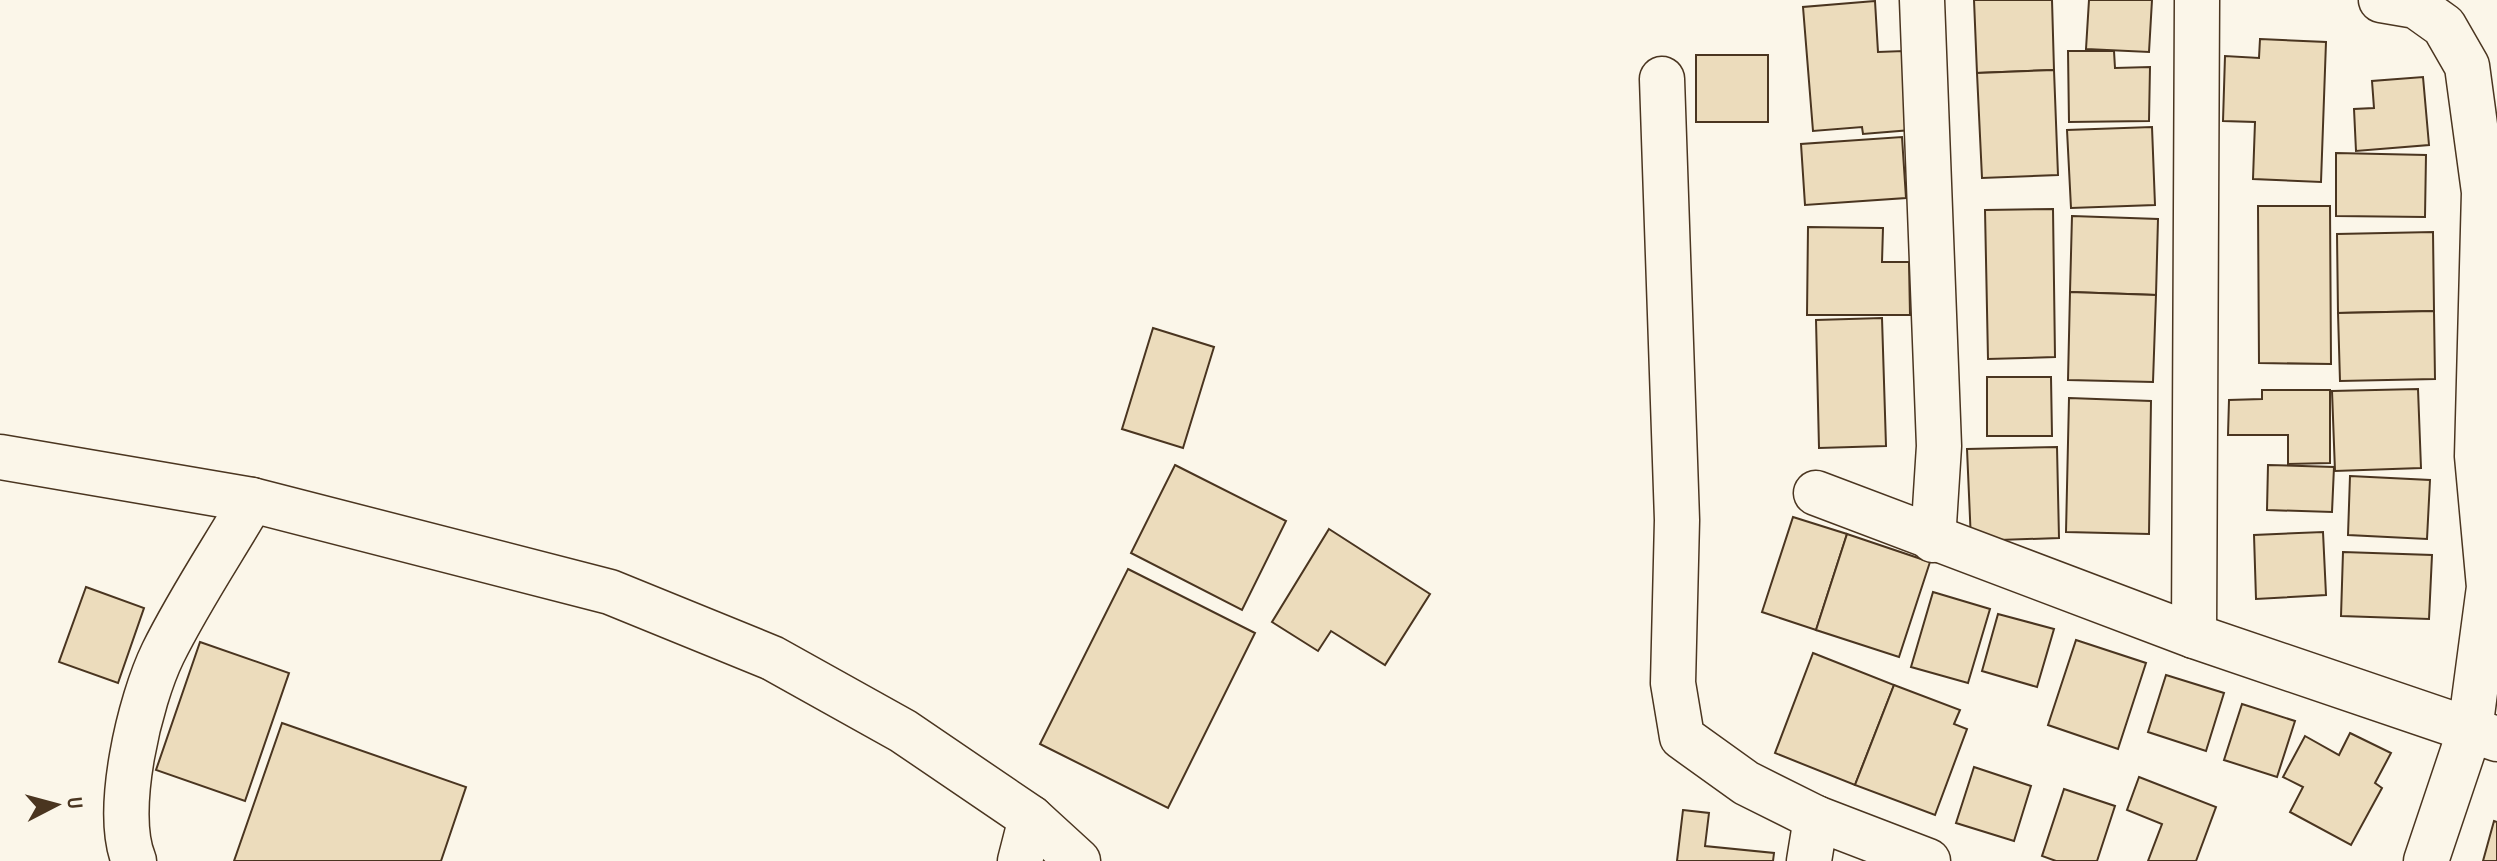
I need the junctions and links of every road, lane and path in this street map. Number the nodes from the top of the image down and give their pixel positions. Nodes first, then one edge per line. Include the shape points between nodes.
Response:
1 (1922, 0) edge
2 (2197, 0) edge
3 (2381, 0) edge
4 (1662, 79) dead end
5 (2491, 196) edge
6 (0, 457) edge
7 (1816, 493) dead end
8 (252, 500) junction
9 (1933, 540) junction
10 (2493, 582) edge
11 (2194, 636) junction
12 (2484, 735) edge
13 (1031, 818) junction
14 (1816, 818) junction
15 (134, 861) edge
16 (1020, 861) edge
17 (1078, 861) edge
18 (1809, 861) edge
19 (1928, 861) edge
20 (2426, 861) edge

1 - 9 street via 1939,446
2 - 11 street
3 - 5 street via 2416,6 2444,26 2467,66
4 - 14 street via 1677,520 1673,683 1682,737 1746,783
5 - 10 street via 2477,456
6 - 8 street
7 - 9 street
8 - 13 street via 610,592 728,640 772,658 903,731
8 - 15 street via 162,655 153,681 137,732 126,797
9 - 11 street
10 - 12 street
11 - 12 street
12 - 20 street
13 - 16 street
13 - 17 street
14 - 18 street
14 - 19 street

